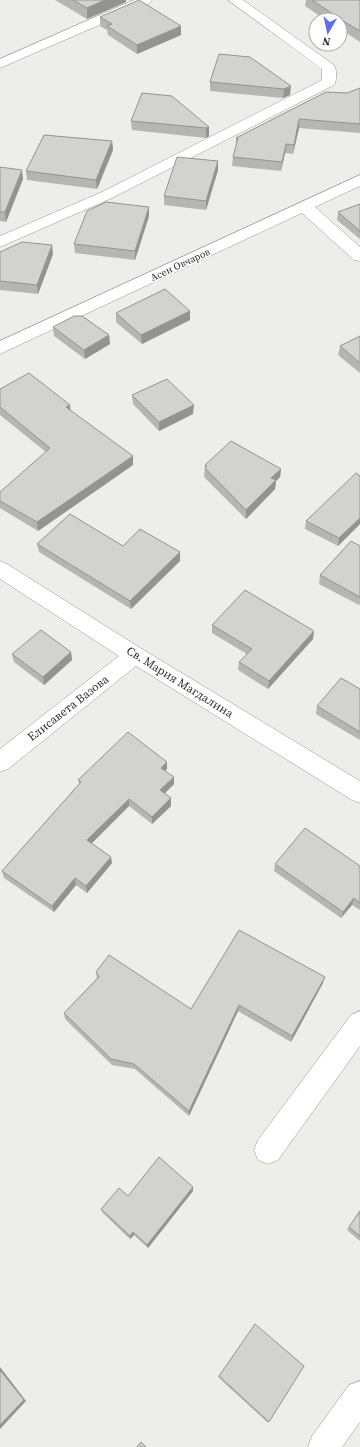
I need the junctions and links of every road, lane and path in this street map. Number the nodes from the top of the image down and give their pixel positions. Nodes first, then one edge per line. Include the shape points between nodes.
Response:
1 (145, 0) edge
2 (235, 0) edge
3 (0, 64) edge
4 (360, 180) edge
5 (304, 206) junction
6 (0, 242) edge
7 (360, 256) edge
8 (0, 348) edge
9 (0, 569) edge
10 (135, 655) junction
11 (0, 762) edge
12 (360, 793) edge
13 (360, 1024) edge
14 (268, 1150) dead end
15 (360, 1396) edge
16 (328, 1444) edge

1 - 3 street
2 - 6 street via 329,68 329,82 107,195
4 - 5 street, Асен Овчаров
5 - 7 street
5 - 8 street, Асен Овчаров
9 - 10 street, Св. Мария Магдалина
10 - 11 street, Елисавета Вазова
10 - 12 street, Св. Мария Магдалина
13 - 14 street
15 - 16 street

